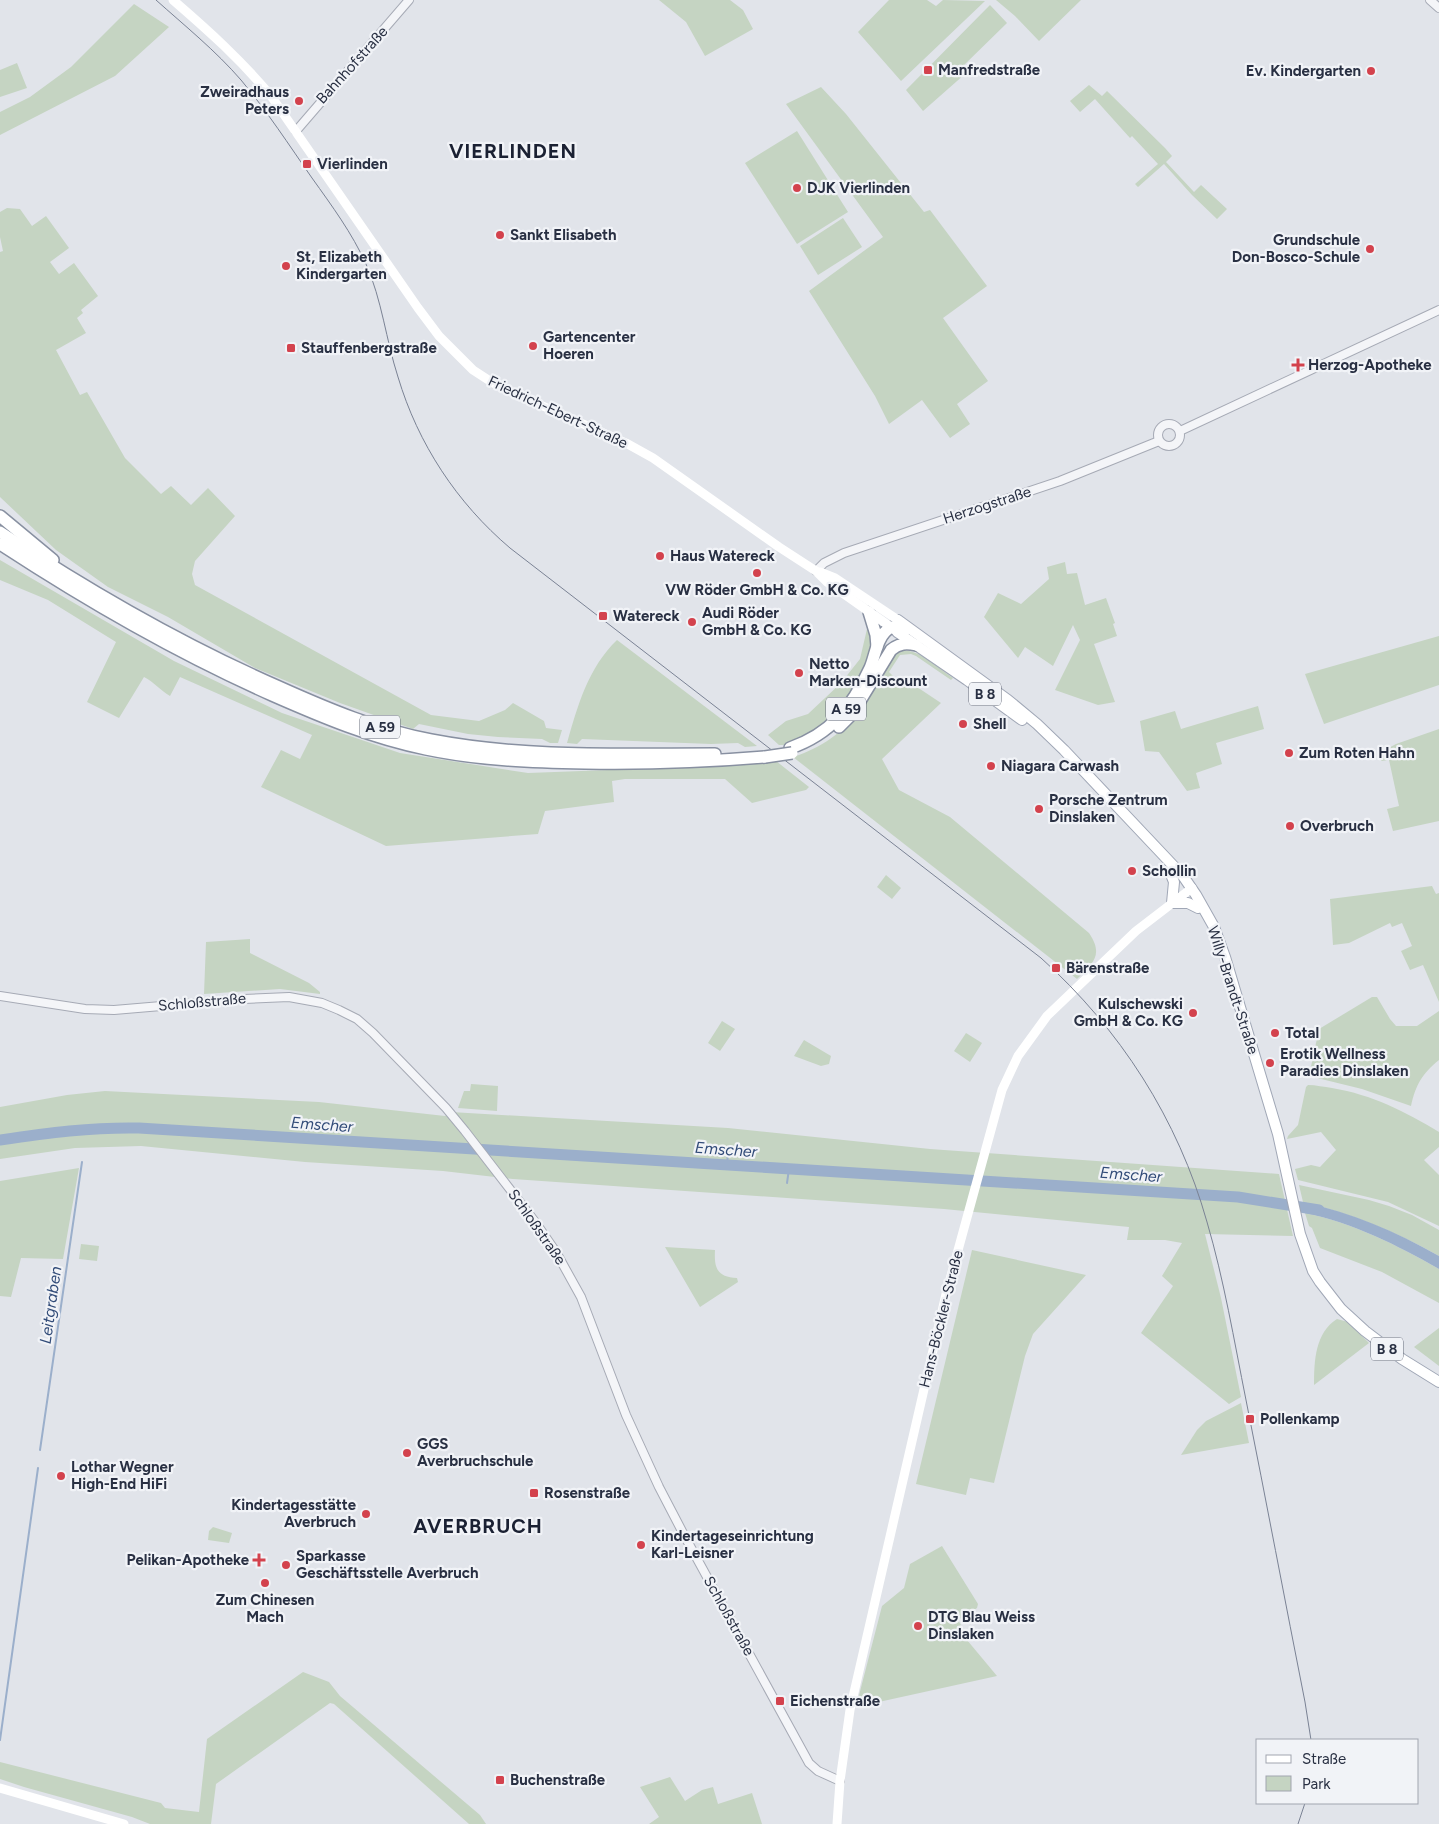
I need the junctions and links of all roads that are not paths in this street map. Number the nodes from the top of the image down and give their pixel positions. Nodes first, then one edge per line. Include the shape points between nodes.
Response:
1 (173, 0) edge
2 (409, 0) edge
3 (1430, 0) edge
4 (1439, 8) edge
5 (296, 131) junction
6 (1439, 310) edge
7 (1180, 431) junction
8 (1159, 441) junction
9 (0, 516) edge
10 (0, 532) edge
11 (0, 544) edge
12 (0, 554) edge
13 (816, 571) junction
14 (77, 581) junction
15 (62, 584) junction
16 (869, 612) junction
17 (898, 627) junction
18 (916, 645) junction
19 (877, 648) junction
20 (836, 730) junction
21 (1052, 746) joint
22 (1064, 750) joint
23 (791, 751) junction
24 (549, 757) junction
25 (1170, 872) junction
26 (1189, 890) junction
27 (1172, 903) junction
28 (1198, 908) junction
29 (0, 996) edge
30 (1236, 998) junction
31 (1439, 1381) edge
32 (840, 1781) junction
33 (0, 1788) edge
34 (124, 1824) edge
35 (837, 1824) edge

1 - 5 main road, Friedrich-Ebert-Straße via 246,66
2 - 5 street, Bahnhofstraße
3 - 4 street
5 - 13 main road, Friedrich-Ebert-Straße via 418,308 462,361 493,383 653,458
6 - 7 street
7 - 8 street via 1180,440 1175,446 1164,446
7 - 8 street via 1172,424 1164,425 1159,430
8 - 13 street, Herzogstraße via 1068,478 844,553
9 - 14 highway
10 - 14 highway, A 59
11 - 15 highway, A 59
12 - 15 highway
13 - 16 main road, Friedrich-Ebert-Straße
13 - 17 main road, Friedrich-Ebert-Straße via 835,578
14 - 24 highway, A 59 via 150,624 221,660 349,716 431,740
15 - 24 highway, A 59 via 215,669 336,722 428,750 481,758
16 - 17 main road, Friedrich-Ebert-Straße
16 - 19 highway
17 - 18 main road, Friedrich-Ebert-Straße / B 8
17 - 19 highway via 881,637
17 - 20 highway via 851,710
17 - 22 main road, Friedrich-Ebert-Straße / B 8 via 1003,697
18 - 20 highway via 903,644 891,650 852,714
18 - 21 main road, Friedrich-Ebert-Straße / B 8 via 1016,715
19 - 23 highway, A 59 via 867,674 843,713 824,732
20 - 23 highway, A 59 via 816,744
21 - 25 main road, Willy-Brandt-Straße / B 8
22 - 26 main road, Willy-Brandt-Straße / B 8 via 1158,848
23 - 24 highway, A 59
25 - 26 main road, Willy-Brandt-Straße / B 8
25 - 27 main road via 1174,882
26 - 27 main road, Hans-Böckler-Straße
26 - 28 main road, Willy-Brandt-Straße / B 8
26 - 30 main road, Willy-Brandt-Straße / B 8 via 1214,927
27 - 28 main road via 1188,903
27 - 32 main road, Hans-Böckler-Straße via 1136,931 1048,1016 1025,1046 1002,1090 946,1294 900,1488 850,1710
28 - 30 main road, B 8
29 - 32 street, Schloßstraße via 85,1009 114,1010 267,997 306,999 358,1019 373,1033 446,1108 556,1252 577,1289 626,1415 684,1535 809,1763
30 - 31 main road, Willy-Brandt-Straße / B 8 via 1278,1134 1304,1251 1313,1271 1341,1308 1384,1346
32 - 35 main road, Hans-Böckler-Straße
33 - 34 main road

